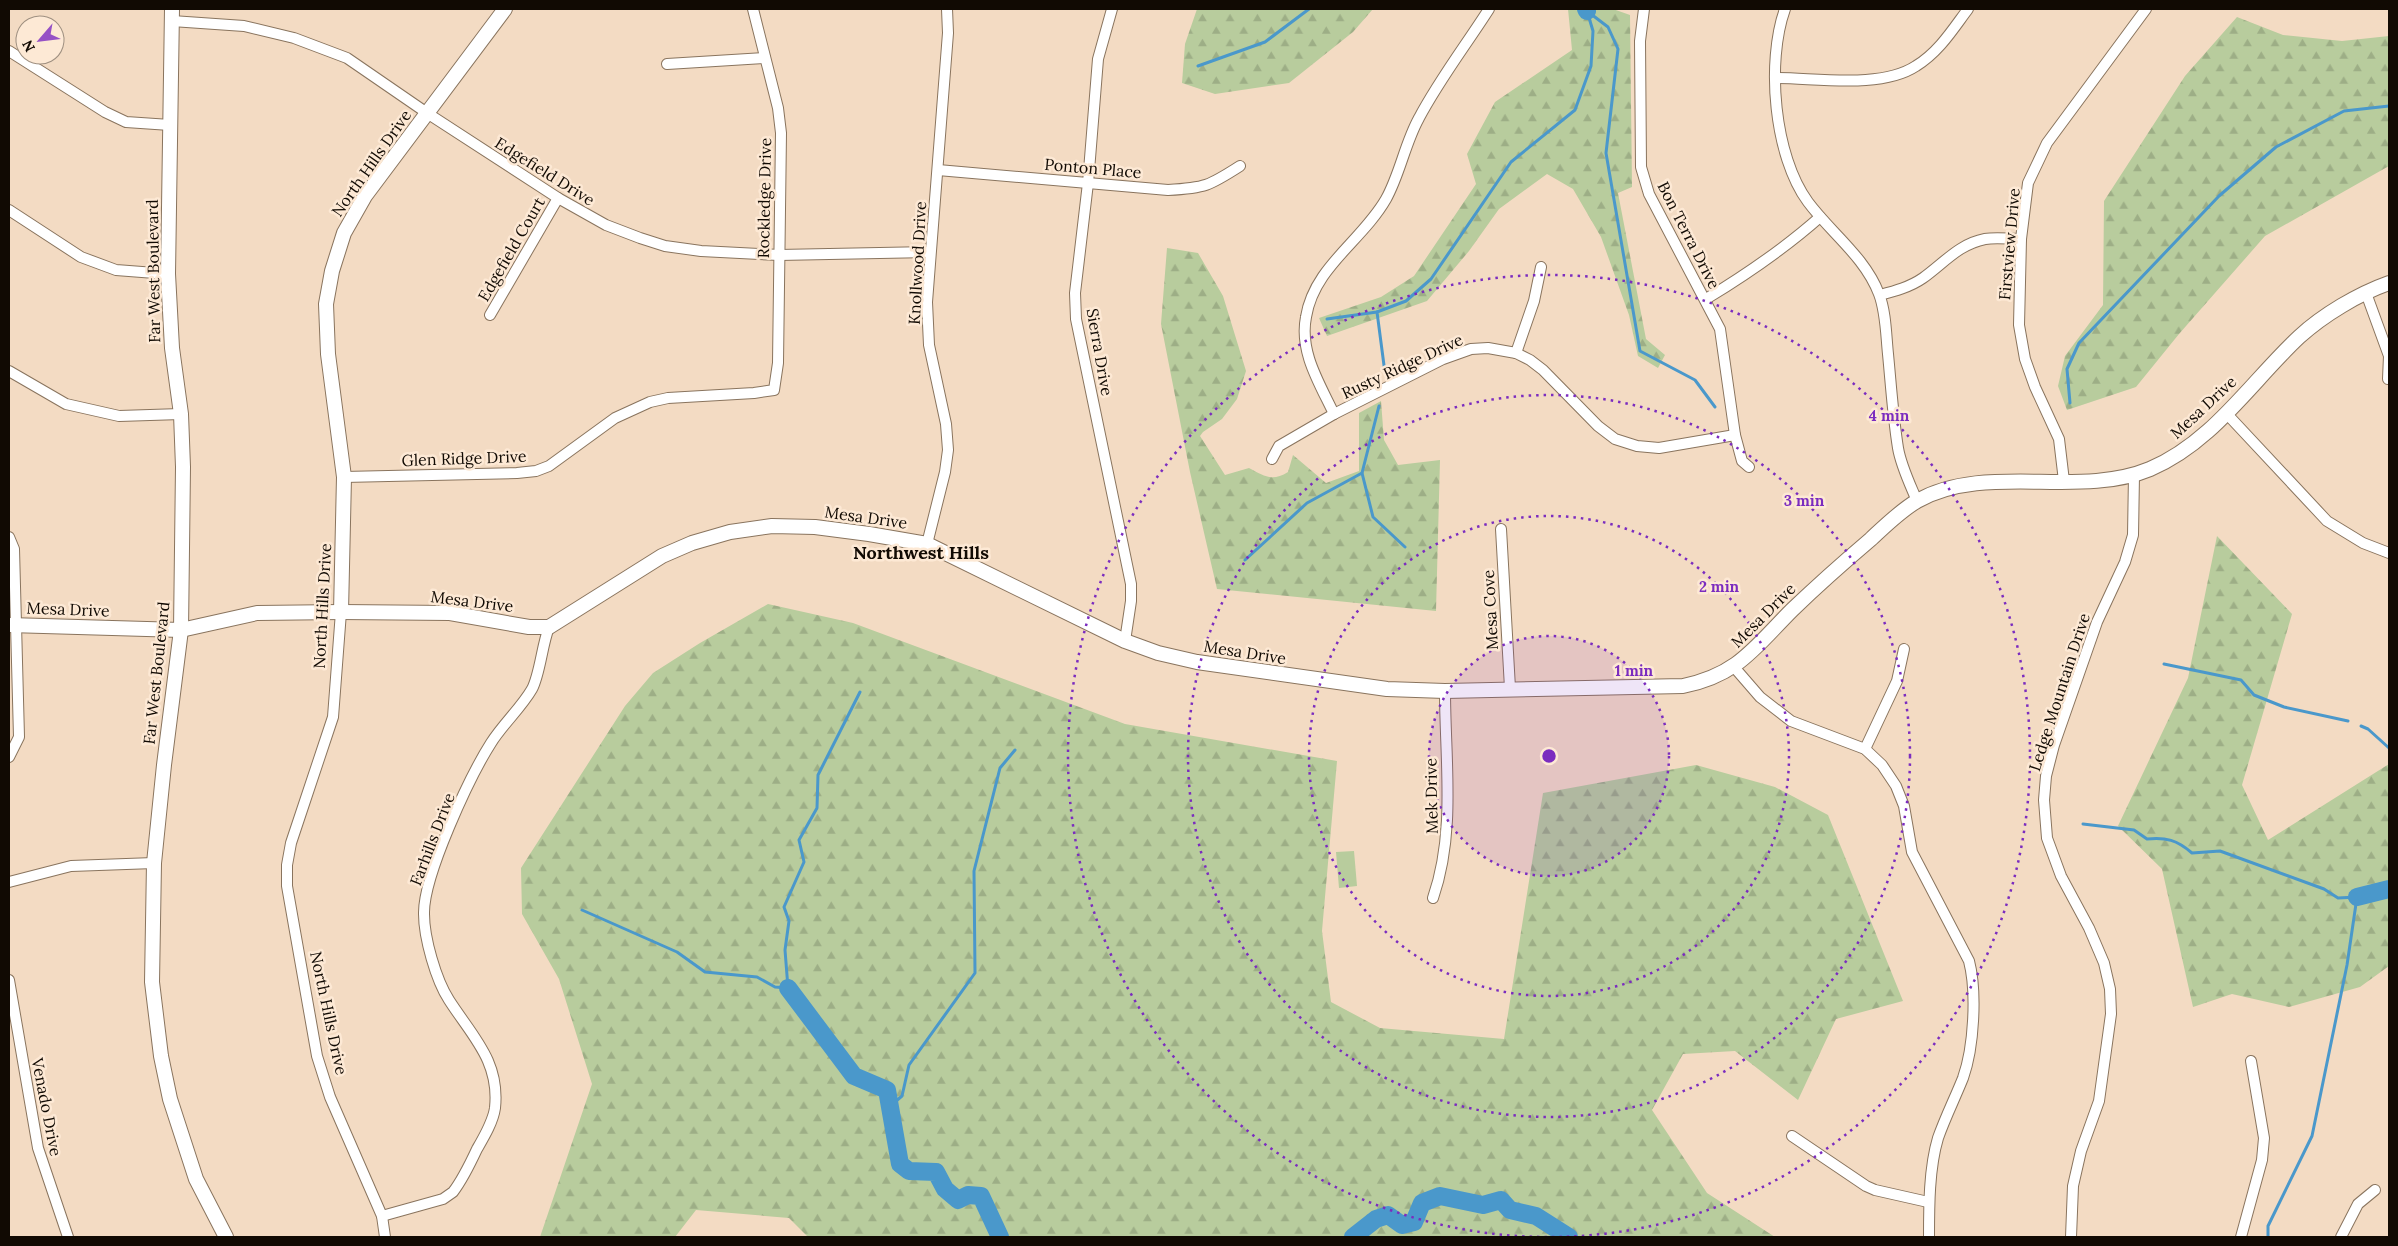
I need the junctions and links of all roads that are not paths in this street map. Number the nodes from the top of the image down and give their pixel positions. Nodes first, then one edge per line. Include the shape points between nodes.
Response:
1 (505, 9) edge
2 (753, 9) edge
3 (947, 9) edge
4 (1112, 9) edge
5 (1489, 9) edge
6 (1644, 9) edge
7 (1785, 9) edge
8 (1968, 9) edge
9 (2146, 9) edge
10 (172, 15) edge
11 (9, 51) edge
12 (765, 58) junction
13 (667, 64) dead end
14 (1776, 78) junction
15 (427, 113) junction
16 (170, 126) junction
17 (1240, 166) dead end
18 (938, 170) junction
19 (1088, 183) junction
20 (558, 198) junction
21 (9, 210) edge
22 (1820, 217) junction
23 (2021, 239) junction
24 (930, 252) junction
25 (779, 254) junction
26 (1541, 268) dead end
27 (168, 274) junction
28 (2389, 283) edge
29 (2366, 293) junction
30 (1880, 295) junction
31 (1706, 299) junction
32 (490, 315) dead end
33 (1516, 353) junction
34 (9, 371) edge
35 (2388, 379) dead end
36 (774, 390) joint
37 (2226, 413) junction
38 (181, 414) junction
39 (1334, 414) junction
40 (1735, 435) junction
41 (1272, 459) dead end
42 (1749, 467) dead end
43 (2134, 475) junction
44 (344, 477) junction
45 (2064, 481) junction
46 (1917, 501) junction
47 (1501, 529) dead end
48 (9, 537) edge
49 (927, 544) junction
50 (2389, 554) edge
51 (341, 612) junction
52 (13, 625) edge
53 (549, 627) junction
54 (181, 630) junction
55 (1125, 641) junction
56 (1904, 649) dead end
57 (1734, 667) junction
58 (1510, 688) junction
59 (1445, 691) junction
60 (1865, 749) junction
61 (9, 757) edge
62 (154, 864) junction
63 (9, 882) edge
64 (1433, 898) dead end
65 (9, 980) edge
66 (2251, 1061) dead end
67 (1792, 1136) dead end
68 (2375, 1190) dead end
69 (1928, 1202) junction
70 (382, 1216) junction
71 (68, 1237) edge
72 (226, 1237) edge
73 (385, 1237) edge
74 (1929, 1237) edge
75 (2072, 1237) edge
76 (2241, 1237) edge
77 (2341, 1237) edge

1 - 15 street, North Hills Drive
2 - 12 street, Rockledge Drive
3 - 18 street, Knollwood Drive
4 - 19 street, Sierra Drive via 1098,59
5 - 39 street via 1418,119 1386,199 1322,277 1309,302 1305,320 1306,348
6 - 31 street, Bon Terra Drive via 1640,41 1641,167 1649,194
7 - 14 street
8 - 14 street via 1942,44 1903,73 1866,79
9 - 23 street, Firstview Drive via 2039,156 2028,183
10 - 15 street, Edgefield Drive via 244,26 294,38 348,58
10 - 16 street, Far West Boulevard
11 - 16 street via 126,122
12 - 13 street
12 - 25 street, Rockledge Drive via 781,133
14 - 22 street via 1777,123 1786,158 1807,201
15 - 20 street, Edgefield Drive
15 - 44 street, North Hills Drive via 365,196 344,233 332,271 326,304 328,354
16 - 27 street, Far West Boulevard
17 - 19 street, Ponton Place via 1200,188 1168,190
18 - 19 street, Ponton Place
18 - 24 street, Knollwood Drive
19 - 55 street, Sierra Drive via 1075,293 1076,319 1131,584
20 - 25 street, Edgefield Drive via 606,226 666,246 701,251
20 - 32 street, Edgefield Court
21 - 27 street via 81,256 116,270
22 - 30 street via 1869,273
22 - 31 street via 1789,245
23 - 30 street via 1987,239 1970,244 1949,255 1922,278
23 - 45 street, Firstview Drive via 2019,325 2025,359 2034,387 2059,439
24 - 25 street, Edgefield Drive
24 - 49 street, Knollwood Drive via 926,302 929,345 946,424 948,450
25 - 36 street, Rockledge Drive via 778,363
26 - 33 street via 1534,301
27 - 38 street, Far West Boulevard via 172,348
28 - 29 street, Mesa Drive
29 - 35 street via 2389,356
29 - 37 street, Mesa Drive via 2309,328
30 - 46 street via 1898,449
31 - 40 street, Bon Terra Drive via 1720,329
33 - 39 street, Rusty Ridge Drive via 1471,348
33 - 40 street, Rusty Ridge Drive via 1543,370 1615,439 1659,448
34 - 38 street via 66,404 119,416
36 - 44 street, Glen Ridge Drive via 650,402 615,418 549,466 536,471
37 - 43 street, Mesa Drive via 2183,451
37 - 50 street via 2327,521
38 - 54 street, Far West Boulevard
39 - 41 street, Rusty Ridge Drive via 1279,446
40 - 42 street, Bon Terra Drive via 1742,461
43 - 45 street, Mesa Drive via 2105,482
43 - 75 street, Ledge Mountain Drive via 2133,535 2125,562 2097,622 2054,745 2044,800 2047,838 2061,876 2104,964 2111,1005 2110,1035 2098,1101 2080,1151 2073,1186
44 - 51 street, North Hills Drive
45 - 46 street, Mesa Drive via 1965,485
46 - 57 street, Mesa Drive via 1848,558
47 - 58 street, Mesa Cove
48 - 52 street via 14,548
49 - 53 street, Mesa Drive via 815,527 772,526 730,532 662,556
49 - 55 street, Mesa Drive
51 - 53 street, Mesa Drive via 450,613 529,627
51 - 54 street, Mesa Drive via 257,613
51 - 70 street, North Hills Drive via 333,718 291,843 287,886 317,1056 330,1096
52 - 54 street, Mesa Drive
52 - 61 street via 19,737
53 - 70 street, Farhills Drive via 533,687 491,743 474,774 426,888 424,914 438,978 491,1065 495,1109 489,1127 453,1192 444,1199
54 - 62 street, Far West Boulevard
55 - 59 street, Mesa Drive via 1158,653 1264,673 1387,689
56 - 60 street via 1897,681
57 - 58 street, Mesa Drive via 1703,682 1684,686
57 - 60 street via 1760,697 1790,721
58 - 59 street, Mesa Drive
59 - 64 street, Mek Drive via 1447,839
60 - 69 street via 1882,765 1896,786 1904,806 1912,852 1969,961 1974,980 1967,1064 1938,1140
62 - 63 street via 71,866
62 - 72 street, Far West Boulevard via 152,982 161,1056 196,1179
65 - 71 street, Venado Drive via 38,1148
66 - 76 street via 2264,1138 2262,1160
67 - 69 street via 1866,1186
68 - 77 street via 2358,1204
69 - 74 street
70 - 73 street, North Hills Drive

